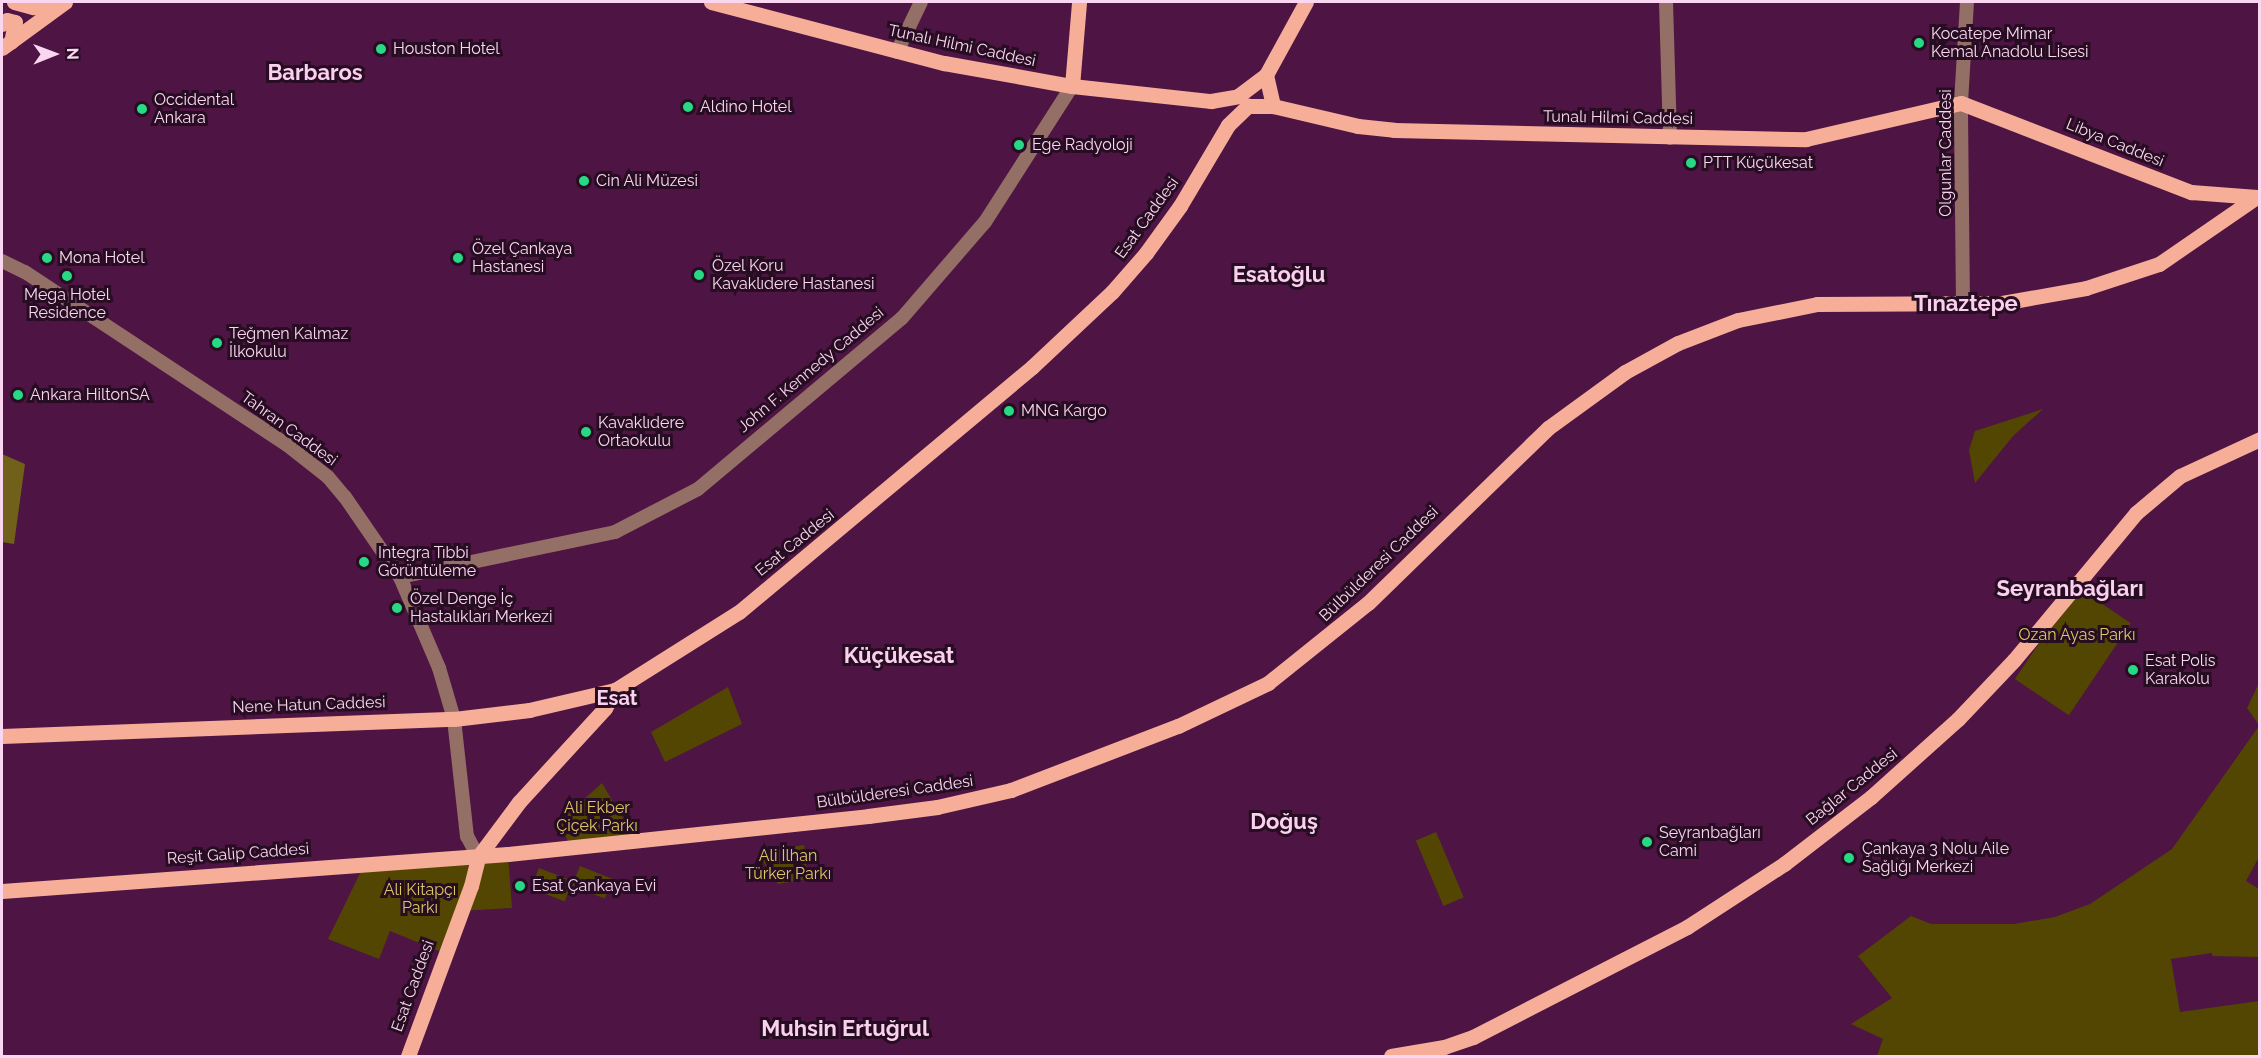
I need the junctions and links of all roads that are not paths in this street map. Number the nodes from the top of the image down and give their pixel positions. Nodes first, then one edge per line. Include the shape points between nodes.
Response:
1 (14, 2) edge
2 (50, 2) edge
3 (65, 2) edge
4 (711, 2) edge
5 (921, 2) edge
6 (1079, 2) edge
7 (1306, 2) edge
8 (1666, 2) edge
9 (1967, 2) edge
10 (2, 24) edge
11 (6, 45) edge
12 (897, 52) junction
13 (1266, 75) junction
14 (1072, 87) junction
15 (1211, 101) junction
16 (1961, 103) junction
17 (1273, 106) junction
18 (1228, 125) junction
19 (1670, 138) junction
20 (2257, 197) edge
21 (2, 261) edge
22 (1963, 304) junction
23 (2259, 439) edge
24 (400, 578) junction
25 (615, 690) junction
26 (454, 719) junction
27 (2, 736) edge
28 (478, 856) junction
29 (2, 891) edge
30 (408, 1056) edge
31 (1391, 1056) edge

1 - 2 main road via 33,7
3 - 11 main road
4 - 12 main road, Tunalı Hilmi Caddesi
5 - 12 street
6 - 14 main road, John F. Kennedy Caddesi
7 - 13 main road
8 - 19 street
9 - 16 street, Olgunlar Caddesi
10 - 11 main road via 7,20 15,22
12 - 14 main road, Tunalı Hilmi Caddesi
13 - 15 main road, Tunalı Hilmi Caddesi via 1238,96
13 - 17 main road
14 - 15 main road, Tunalı Hilmi Caddesi
14 - 24 street, John F. Kennedy Caddesi via 985,222 902,318 698,489 615,532
15 - 18 main road via 1222,111
16 - 19 main road, Tunalı Hilmi Caddesi via 1820,138
16 - 20 main road, Libya Caddesi via 2191,192
16 - 22 street, Olgunlar Caddesi
17 - 18 main road, Esat Caddesi via 1248,106
17 - 19 main road, Tunalı Hilmi Caddesi via 1358,126 1394,130
18 - 25 main road, Esat Caddesi via 1180,206 1146,253 1112,292 1032,368 739,612
20 - 22 main road, Bülbülderesi Caddesi via 2147,269 2051,297
21 - 24 street, Tahran Caddesi via 26,272 240,413 328,477 365,523
22 - 28 main road, Bülbülderesi Caddesi via 1850,303 1776,310 1695,335 1644,361 1548,428 1368,603 1268,683 1178,726 1073,768 1011,790 937,807
23 - 31 main road, Bağlar Caddesi via 2187,472 2144,507 1958,719 1871,797 1784,864 1687,927 1473,1037 1444,1047
24 - 26 street, Tahran Caddesi via 428,638
25 - 26 main road, Nene Hatun Caddesi via 528,710
25 - 28 main road, Esat Caddesi via 605,708 519,802
26 - 27 main road, Nene Hatun Caddesi
26 - 28 street, Tahran Caddesi via 467,836
28 - 29 main road, Reşit Galip Caddesi
28 - 30 main road, Esat Caddesi via 471,886

